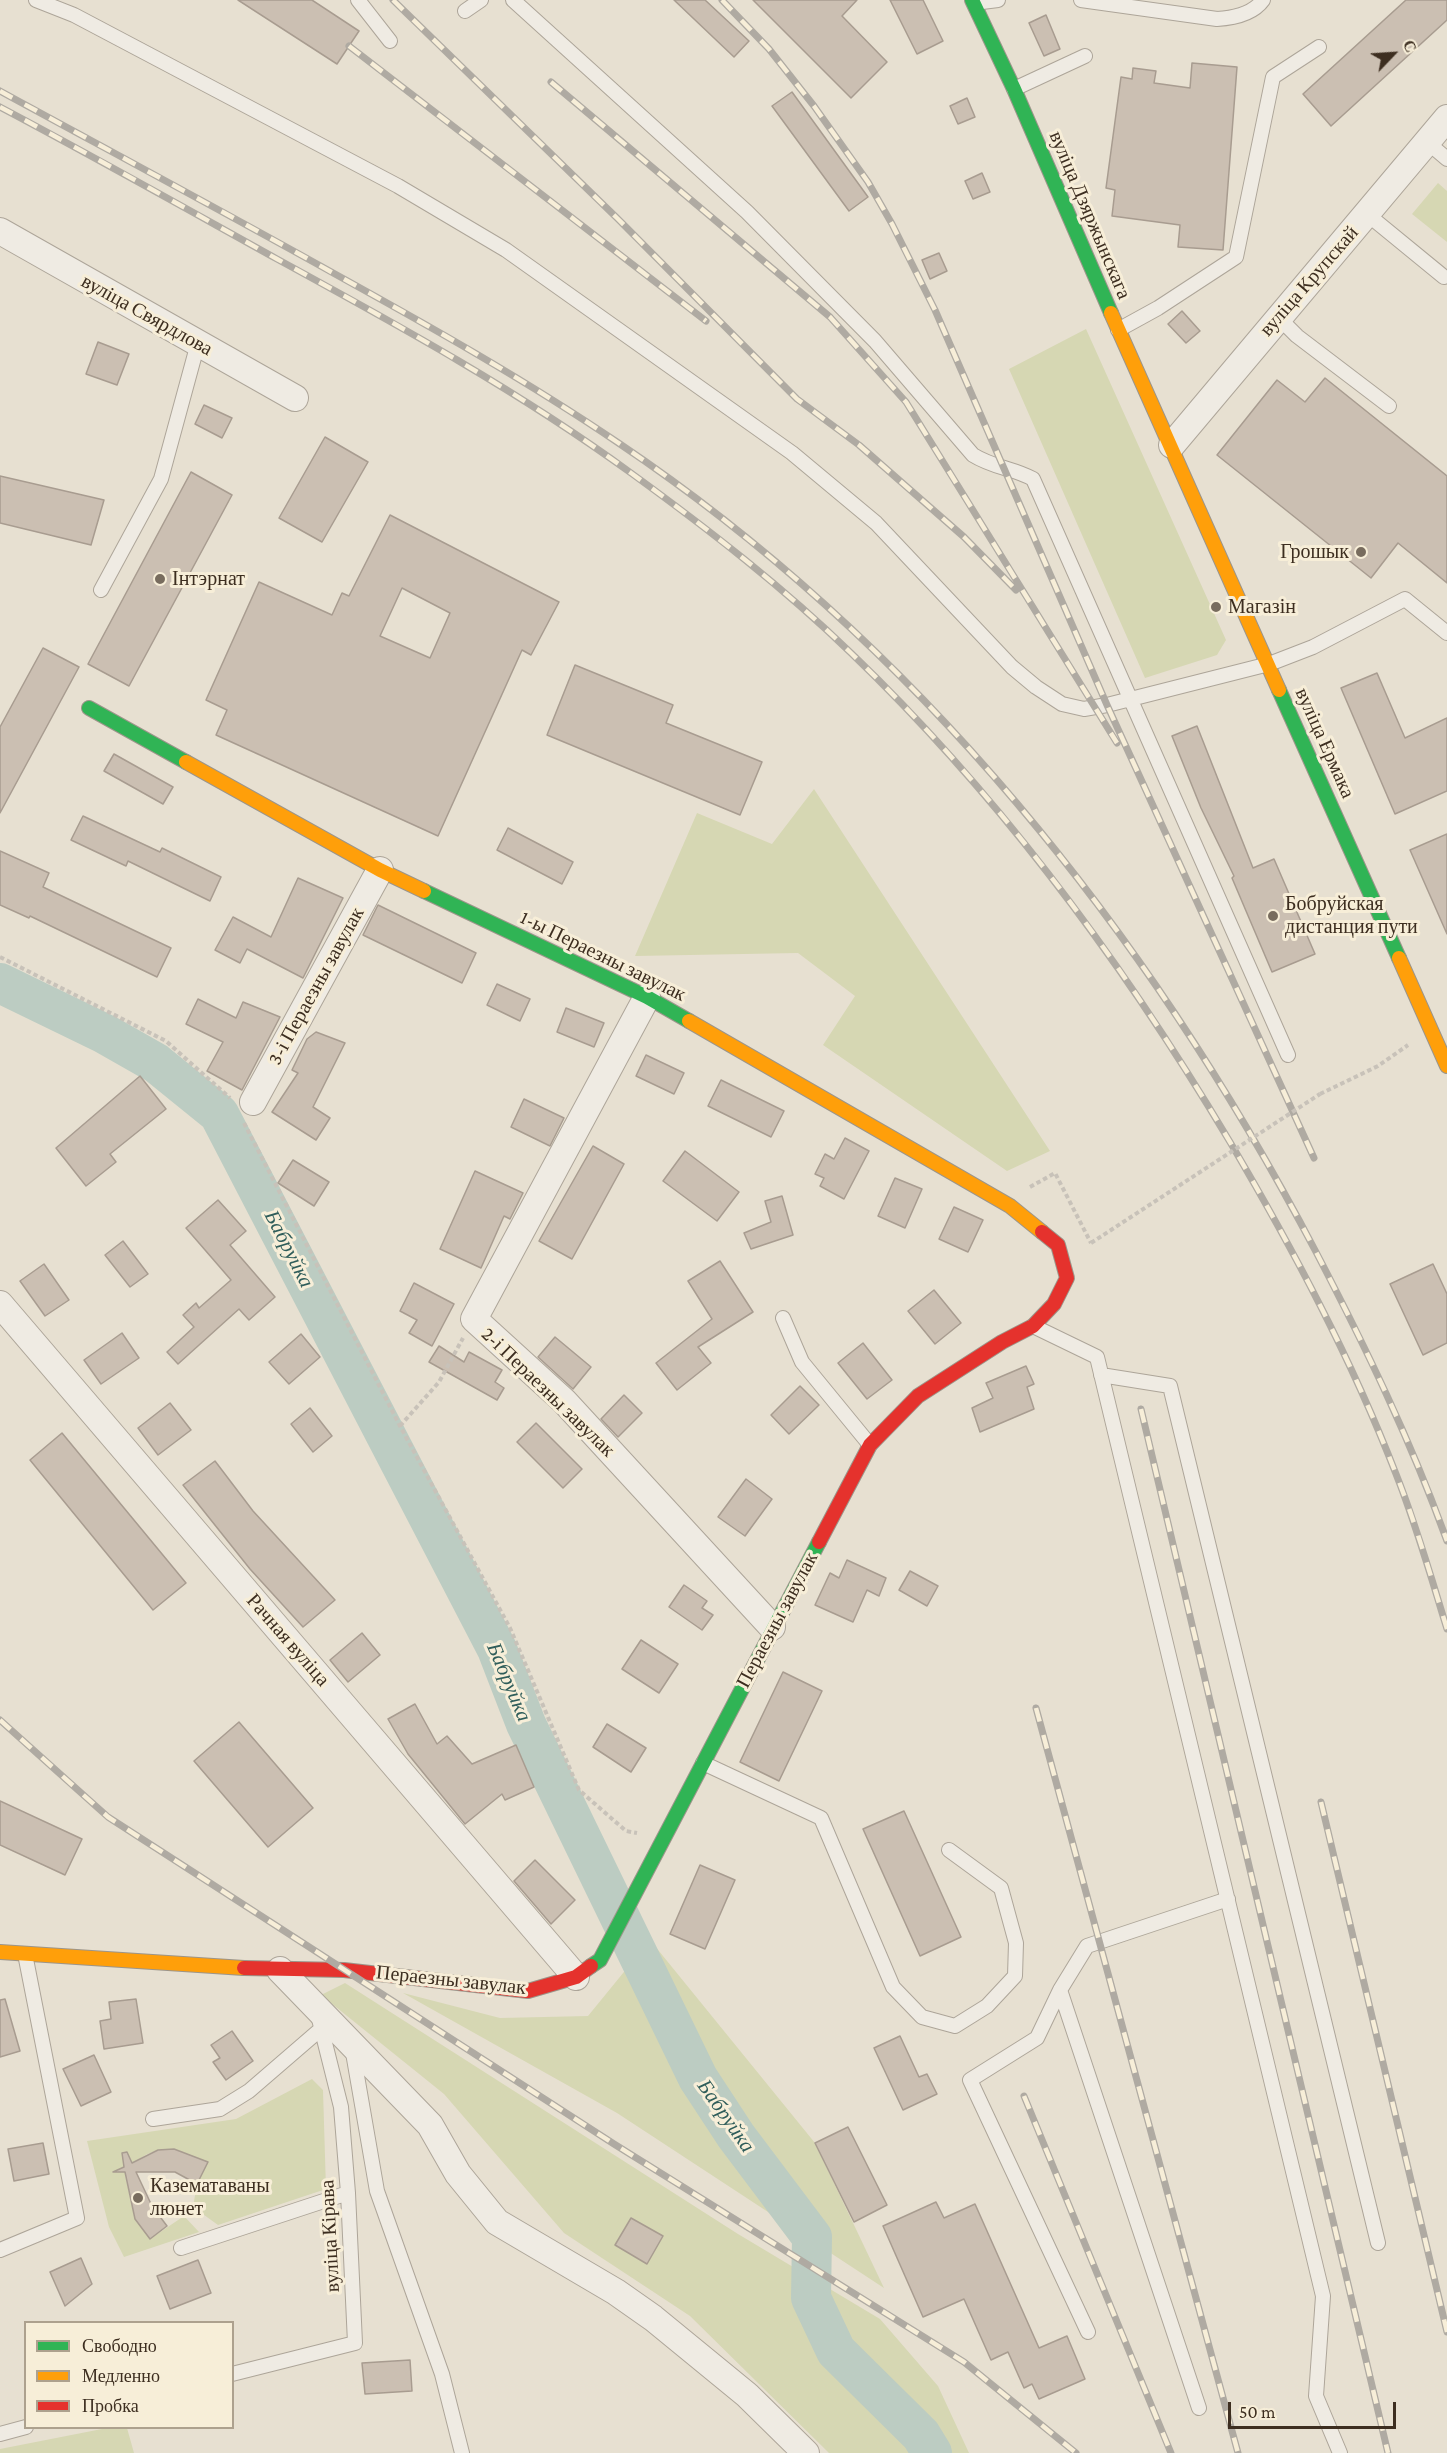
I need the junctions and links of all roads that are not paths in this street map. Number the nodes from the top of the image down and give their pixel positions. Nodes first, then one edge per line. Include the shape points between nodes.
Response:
1 (36, 0) edge
2 (358, 0) edge
3 (481, 0) edge
4 (513, 0) edge
5 (998, 0) edge
6 (1081, 0) edge
7 (1263, 0) edge
8 (973, 2) edge
9 (465, 11) dead end
10 (390, 41) dead end
11 (1319, 47) dead end
12 (1085, 56) dead end
13 (1014, 89) junction
14 (1447, 118) edge
15 (1428, 142) junction
16 (1447, 159) edge
17 (1367, 214) junction
18 (0, 231) edge
19 (1444, 277) dead end
20 (1278, 317) junction
21 (1118, 330) junction
22 (198, 343) junction
23 (295, 398) dead end
24 (1389, 406) dead end
25 (1172, 445) junction
26 (101, 590) dead end
27 (1447, 633) edge
28 (1269, 664) junction
29 (1130, 701) junction
30 (89, 708) dead end
31 (380, 870) junction
32 (647, 997) junction
33 (1288, 1055) dead end
34 (1446, 1060) edge
35 (253, 1102) road end
36 (1067, 1278) joint
37 (0, 1304) edge
38 (783, 1318) dead end
39 (1033, 1326) junction
40 (1101, 1375) junction
41 (870, 1445) junction
42 (772, 1628) junction
43 (702, 1763) junction
44 (949, 1850) dead end
45 (1228, 1899) junction
46 (0, 1946) edge
47 (12, 1952) edge
48 (280, 1970) junction
49 (576, 1977) junction
50 (1060, 1990) junction
51 (318, 2016) junction
52 (351, 2042) junction
53 (153, 2119) dead end
54 (348, 2193) junction
55 (1378, 2243) dead end
56 (181, 2248) dead end
57 (0, 2250) edge
58 (1088, 2332) dead end
59 (234, 2373) edge
60 (1199, 2408) dead end
61 (24, 2428) edge
62 (0, 2434) edge
63 (462, 2453) edge
64 (806, 2453) edge
65 (1340, 2453) edge

1 - 29 lane via 84,21 398,186 506,250 801,460 876,523 1012,667 1036,687 1062,704 1084,709
2 - 10 lane
3 - 9 lane
4 - 29 lane via 747,212 875,341 973,455 1033,479
5 - 8 lane
6 - 7 lane via 1217,19 1233,18
8 - 13 street, вуліца Дзяржынскага
11 - 21 lane via 1273,77 1236,257
12 - 13 lane
13 - 21 street, вуліца Дзяржынскага
14 - 15 street, вуліца Крупскай
15 - 16 lane
15 - 17 street, вуліца Крупскай
17 - 19 lane
17 - 20 street, вуліца Крупскай
18 - 22 street, вуліца Свярдлова
20 - 24 lane
20 - 25 street, вуліца Крупскай
21 - 25 street, вуліца Дзяржынскага
22 - 23 street, вуліца Свярдлова
22 - 26 lane via 161,479
25 - 28 street, вуліца Ермака
27 - 28 lane via 1405,599 1313,647
28 - 29 lane
28 - 34 street, вуліца Ермака
29 - 33 lane
30 - 31 street, 1-ы Пераезны завулак
31 - 32 street, 1-ы Пераезны завулак
31 - 35 street, 3-і Пераезны завулак
32 - 36 street, 1-ы Пераезны завулак via 1010,1206 1058,1245
32 - 42 street, 2-і Пераезны завулак via 474,1319 564,1401
36 - 39 street, Пераезны завулак via 1054,1304
37 - 49 street, Рачная вуліца
38 - 41 lane via 802,1362
39 - 40 lane via 1097,1357
39 - 41 street, Пераезны завулак via 918,1396
40 - 45 lane
40 - 55 lane via 1170,1386
41 - 42 street, Пераезны завулак
42 - 43 street, Пераезны завулак
43 - 44 lane via 821,1818 893,1987 922,2017 955,2026 987,2006 1015,1976 1016,1943 1001,1888
43 - 49 street, Пераезны завулак via 600,1960
45 - 50 lane via 1087,1946
45 - 65 lane via 1323,2296 1316,2396
46 - 47 street
47 - 48 street
47 - 57 lane via 77,2218
48 - 49 street, Пераезны завулак via 344,1970 528,1991
48 - 51 street
50 - 58 lane via 1037,2037 970,2080
50 - 60 lane
51 - 52 street
51 - 53 lane via 249,2091 220,2109
51 - 54 lane, вуліца Кірава via 341,2107
52 - 63 lane via 377,2191 442,2374
52 - 64 street via 430,2125 458,2174 498,2222 653,2318 747,2395
54 - 56 lane
54 - 59 lane, вуліца Кірава via 355,2343
61 - 62 lane

